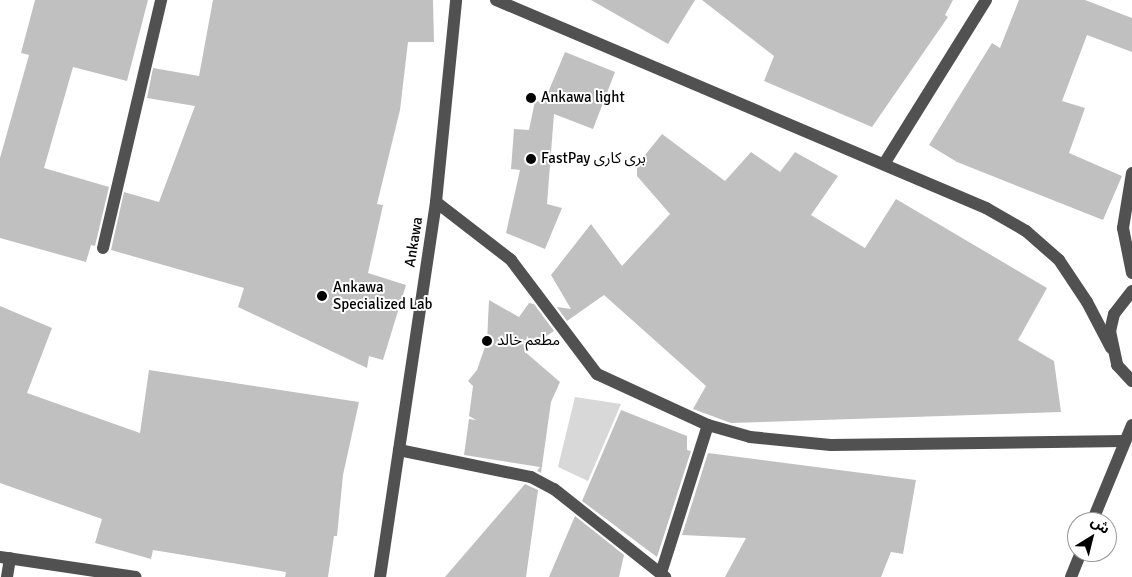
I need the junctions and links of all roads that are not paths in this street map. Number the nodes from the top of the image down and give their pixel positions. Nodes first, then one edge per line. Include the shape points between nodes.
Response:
1 (162, 0) edge
2 (456, 0) edge
3 (496, 0) edge
4 (986, 0) edge
5 (884, 164) junction
6 (1132, 173) edge
7 (436, 202) junction
8 (103, 248) dead end
9 (1132, 273) edge
10 (1132, 291) edge
11 (1112, 348) junction
12 (1132, 381) edge
13 (708, 425) junction
14 (1132, 425) edge
15 (1124, 441) junction
16 (399, 450) junction
17 (1096, 512) edge
18 (5, 557) edge
19 (1077, 562) edge
20 (663, 575) edge
21 (7, 577) edge
22 (136, 577) edge
23 (380, 577) edge
24 (1071, 577) edge

1 - 8 street
2 - 7 street, Ankawa
3 - 5 street
4 - 5 street
5 - 11 street via 986,208 1026,231 1058,260 1087,302
6 - 9 street via 1123,228
7 - 13 street via 511,260 597,374
7 - 16 street, Ankawa
10 - 11 street via 1114,314 1110,331
11 - 12 street via 1118,365
13 - 15 street via 750,437 831,445
13 - 20 street
14 - 15 street
15 - 17 street
16 - 20 street via 531,477 554,489
16 - 23 street, Ankawa
18 - 21 street
18 - 22 street
19 - 24 street

